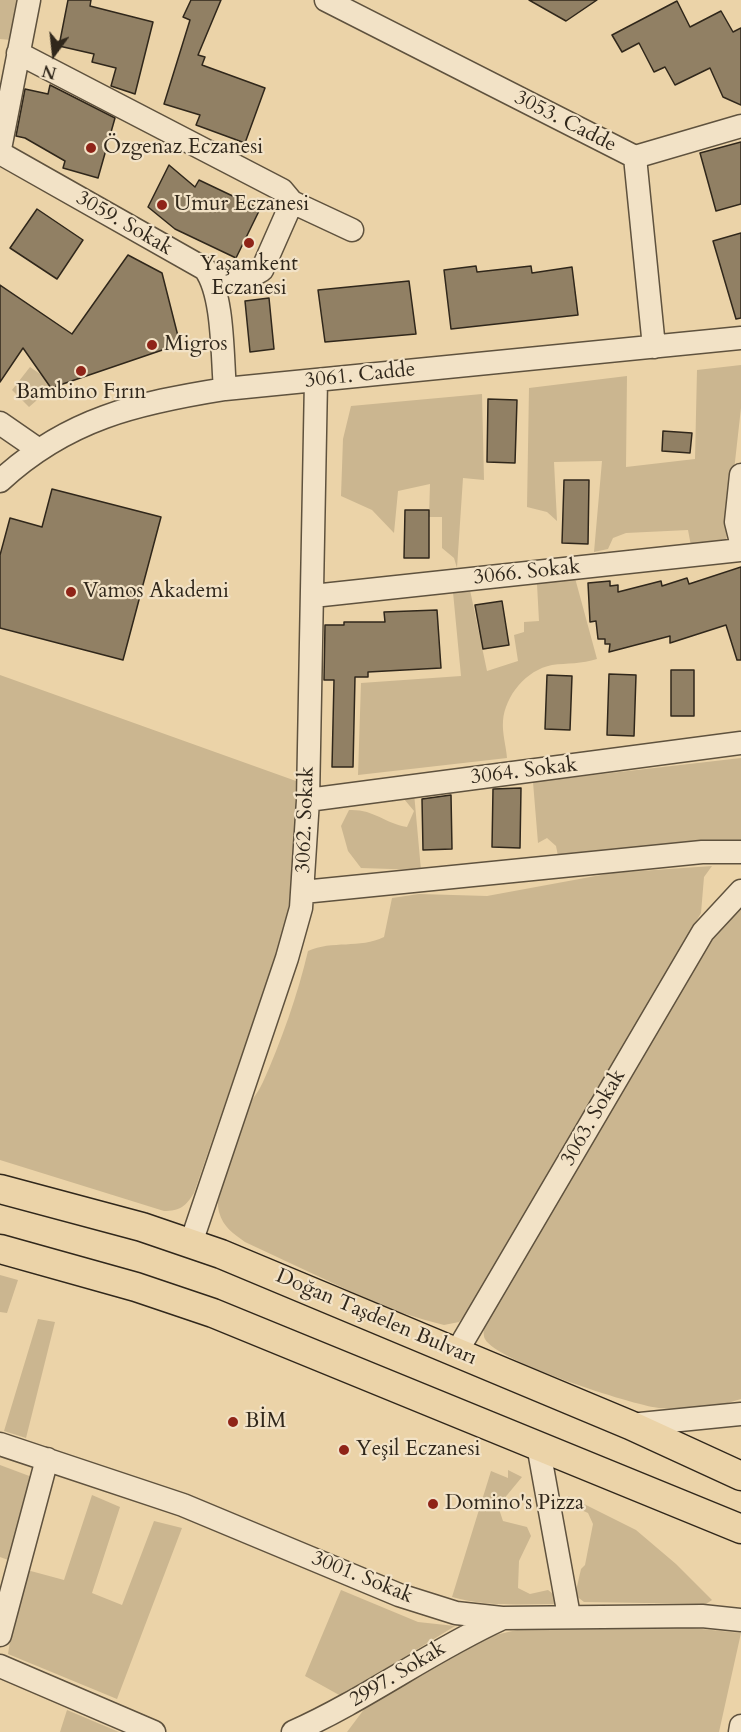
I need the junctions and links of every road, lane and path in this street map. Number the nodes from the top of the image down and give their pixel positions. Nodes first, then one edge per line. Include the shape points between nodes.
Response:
1 (29, 0) edge
2 (326, 0) edge
3 (18, 53) junction
4 (741, 126) edge
5 (0, 151) edge
6 (635, 157) junction
7 (292, 202) junction
8 (352, 230) dead end
9 (212, 281) junction
10 (741, 338) edge
11 (654, 347) junction
12 (316, 380) junction
13 (225, 389) junction
14 (0, 423) edge
15 (39, 450) junction
16 (0, 481) edge
17 (740, 488) edge
18 (741, 542) edge
19 (741, 550) edge
20 (313, 596) junction
21 (741, 743) edge
22 (308, 800) junction
23 (741, 852) edge
24 (741, 891) edge
25 (303, 892) junction
26 (0, 1189) edge
27 (192, 1243) junction
28 (0, 1249) edge
29 (456, 1353) junction
30 (741, 1414) edge
31 (630, 1425) junction
32 (0, 1444) edge
33 (538, 1445) junction
34 (47, 1459) junction
35 (741, 1476) edge
36 (741, 1529) edge
37 (569, 1616) junction
38 (502, 1618) junction
39 (741, 1620) edge
40 (0, 1635) edge
41 (0, 1666) edge
42 (332, 1722) edge
43 (741, 1726) edge
44 (154, 1732) edge
45 (293, 1732) edge
46 (740, 1732) edge

1 - 3 street
2 - 6 street, 3053. Cadde
3 - 5 street
3 - 7 street via 282,190
4 - 6 street
5 - 9 street, 3059. Sokak via 205,269
6 - 11 street, 3053. Cadde
7 - 8 street
7 - 9 street via 262,270 250,276
9 - 13 street
10 - 11 street, 3061. Cadde
11 - 12 street, 3061. Cadde
12 - 13 street, 3061. Cadde
12 - 20 street, 3062. Sokak
13 - 15 street, 3061. Cadde via 115,411 82,424
14 - 15 street
15 - 16 street, 3061. Cadde
17 - 18 street via 736,522
19 - 20 street, 3066. Sokak
20 - 22 street, 3062. Sokak
21 - 22 street, 3064. Sokak
22 - 25 street, 3062. Sokak
23 - 25 street via 702,852
24 - 29 street, 3063. Sokak via 703,932
25 - 27 street, 3062. Sokak via 292,942
26 - 27 main road, Doğan Taşdelen Bulvarı
27 - 29 main road, Doğan Taşdelen Bulvarı
28 - 33 main road via 213,1313
29 - 31 main road, Doğan Taşdelen Bulvarı
30 - 31 street
31 - 35 main road, Doğan Taşdelen Bulvarı
32 - 34 street, 3001. Sokak
33 - 36 main road
33 - 37 street
34 - 38 street, 3001. Sokak via 183,1505 410,1599 456,1613
34 - 40 street
37 - 38 street, 3001. Sokak
37 - 39 street, 3001. Sokak via 702,1616
38 - 42 street, 2997. Sokak via 441,1648
41 - 44 street
42 - 45 street, 2997. Sokak
43 - 46 street

